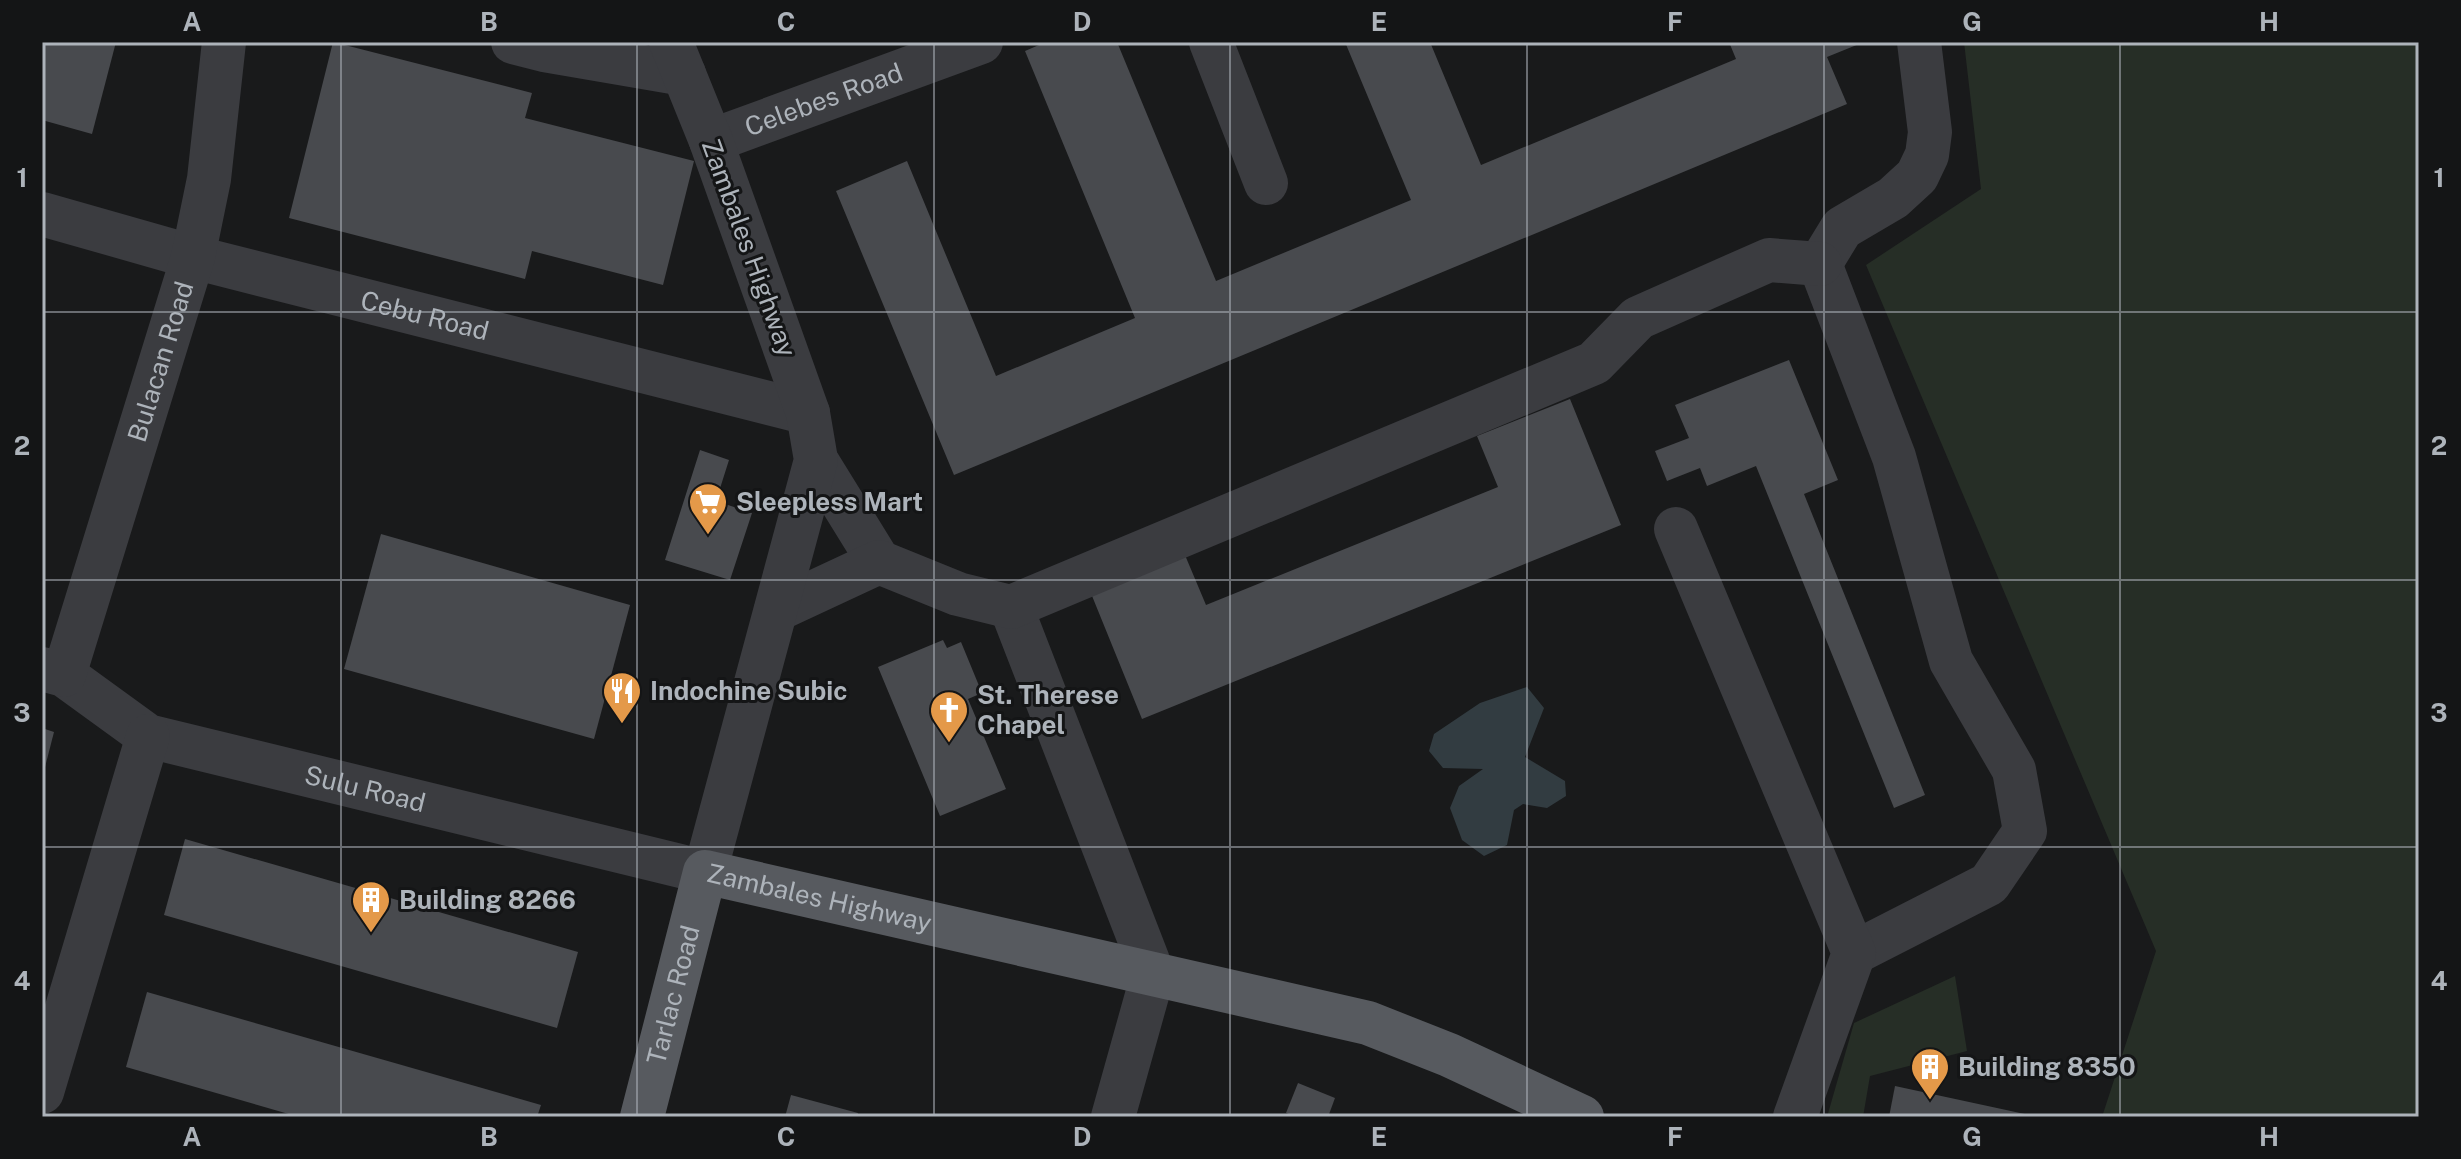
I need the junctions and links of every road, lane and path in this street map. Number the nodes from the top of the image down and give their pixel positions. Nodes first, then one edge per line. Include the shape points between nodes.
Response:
1 (224, 42) edge
2 (513, 42) edge
3 (981, 42) edge
4 (1211, 42) edge
5 (1919, 42) edge
6 (900, 56) edge
7 (677, 58) edge
8 (711, 141) junction
9 (1266, 183) dead end
10 (42, 214) edge
11 (193, 257) junction
12 (1820, 264) junction
13 (808, 413) junction
14 (816, 460) junction
15 (1676, 529) dead end
16 (879, 562) junction
17 (1011, 607) junction
18 (776, 610) junction
19 (53, 672) edge
20 (148, 736) junction
21 (705, 872) junction
22 (1854, 953) junction
23 (1153, 974) junction
24 (42, 1092) edge
25 (642, 1117) edge
26 (1113, 1117) edge
27 (1582, 1117) edge
28 (1795, 1117) edge

1 - 11 street, Bulacan Road via 209,179
2 - 7 street via 544,50
3 - 6 street, Celebes Road
4 - 9 street
5 - 12 street via 1930,132 1927,155 1917,176 1893,198 1842,228
6 - 8 street, Celebes Road
7 - 8 street, Zambales Highway
8 - 13 street, Zambales Highway
10 - 11 street, Cebu Road
11 - 13 street, Cebu Road
11 - 19 street, Bulacan Road
12 - 17 street via 1769,260 1638,318 1594,363
12 - 22 street via 1894,457 1951,661 2014,770 2025,831 1989,884
13 - 14 street, Zambales Highway
14 - 16 street
14 - 18 street, Zambales Highway
15 - 22 street
16 - 17 street via 958,594
16 - 18 street
17 - 23 street
18 - 21 street, Zambales Highway
19 - 20 street, Sulu Road
20 - 21 street, Sulu Road
20 - 24 street
21 - 23 main road, Zambales Highway
21 - 25 main road, Tarlac Road
22 - 28 street
23 - 26 street
23 - 27 main road, Zambales Highway via 1368,1023

